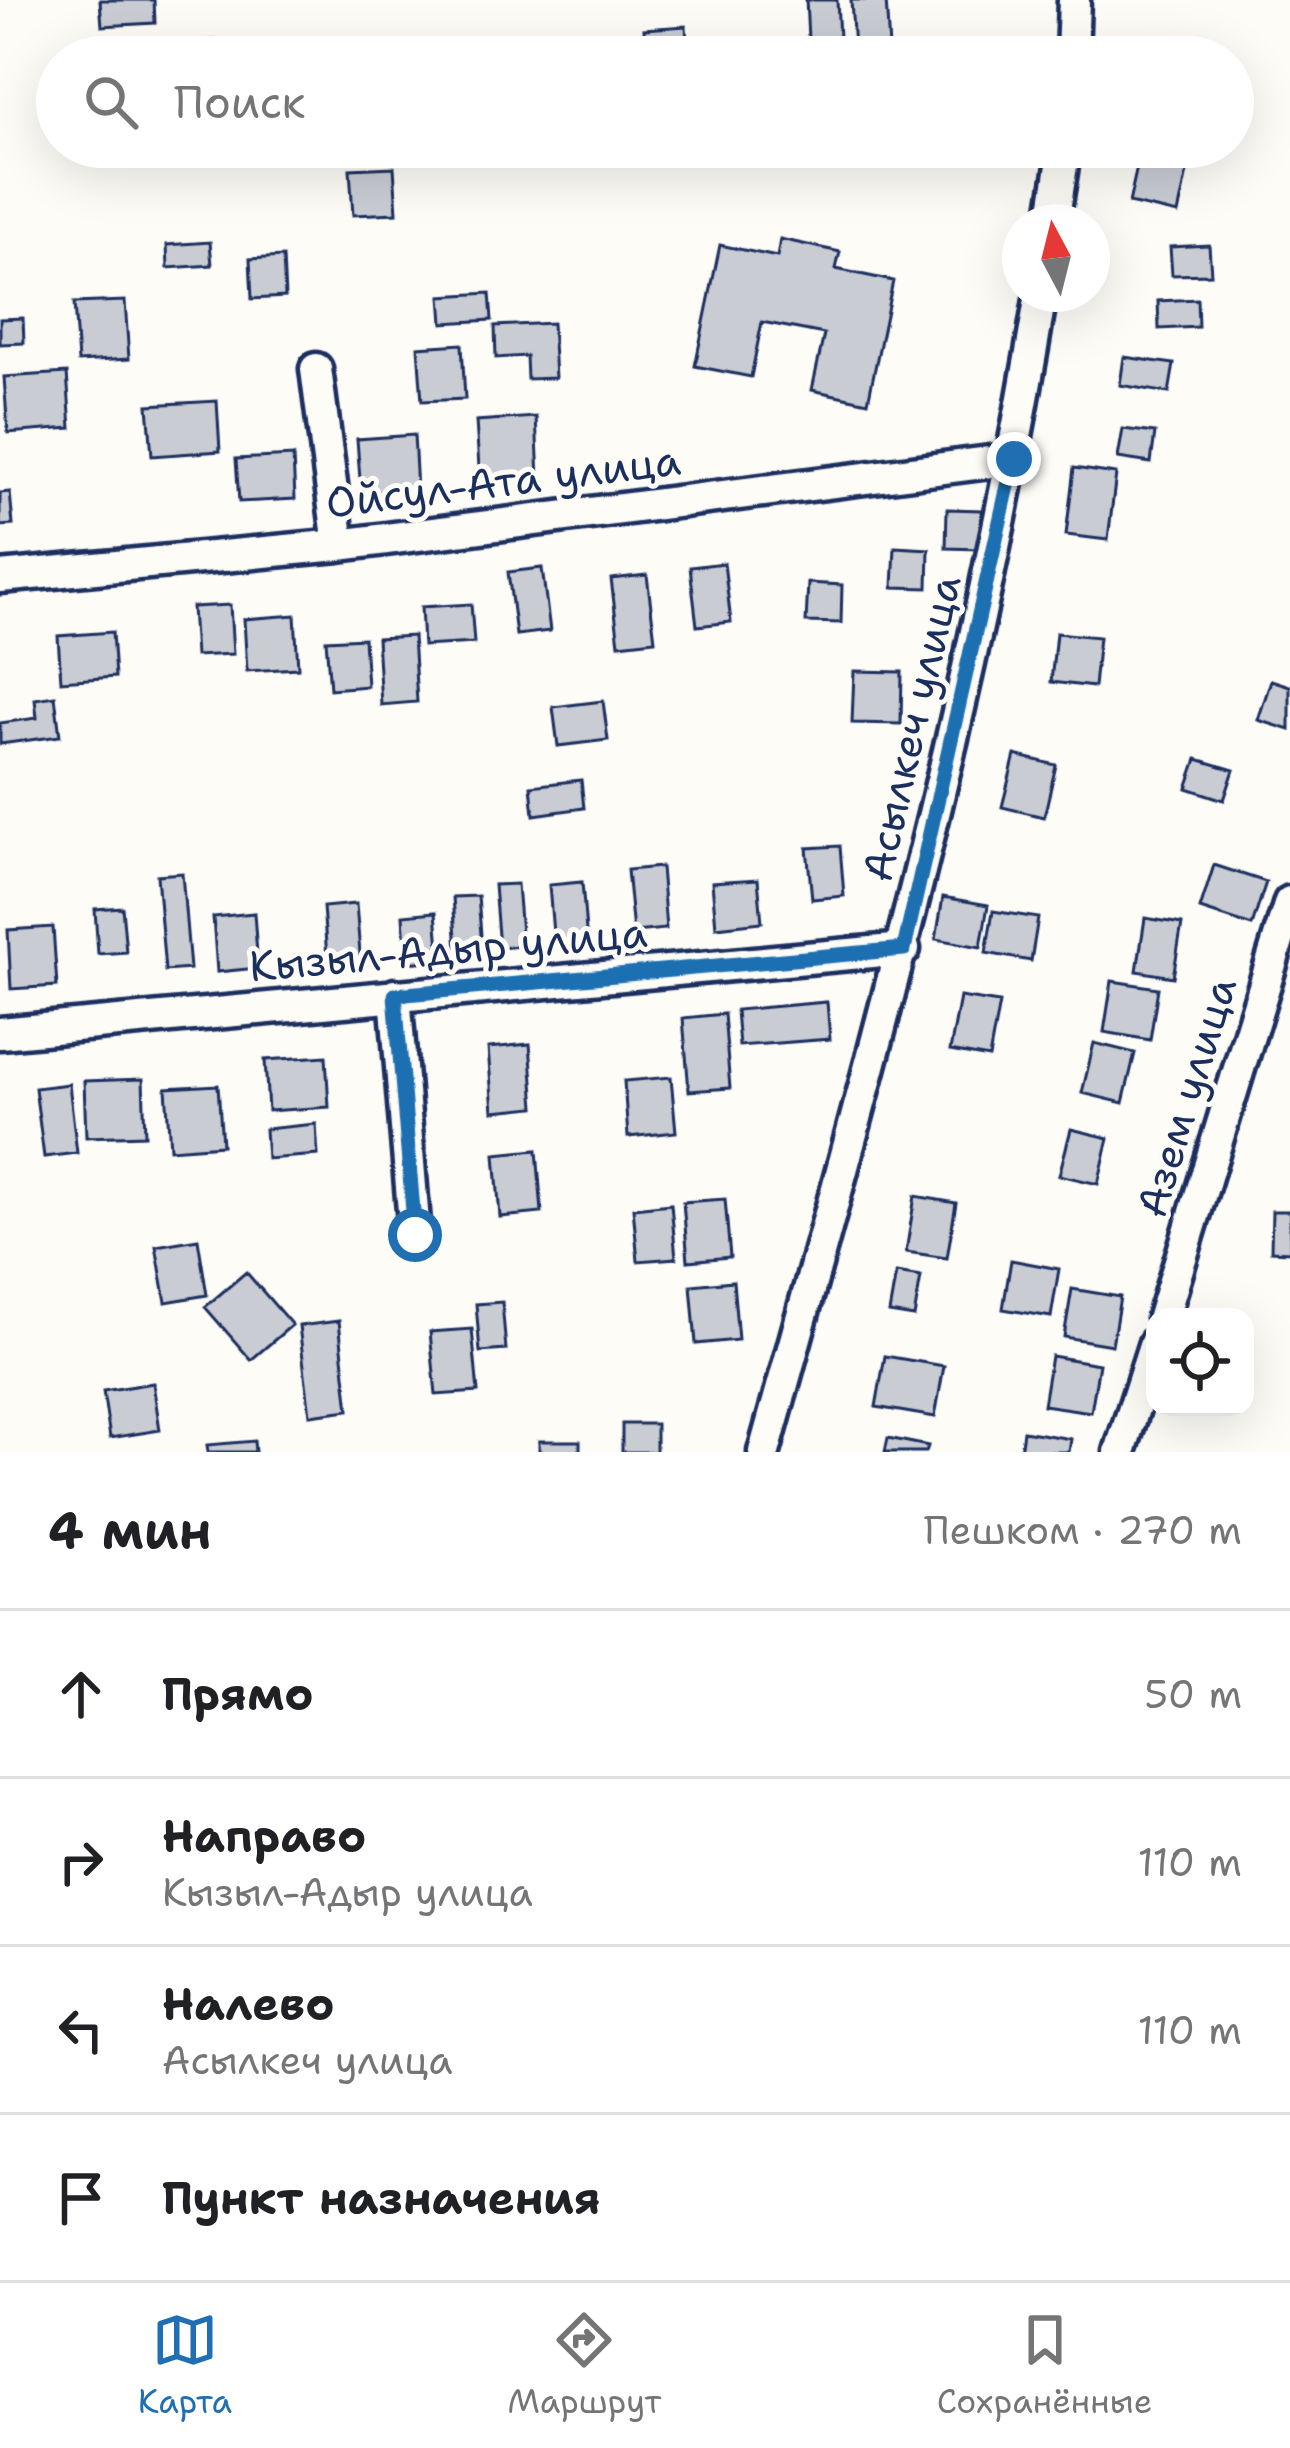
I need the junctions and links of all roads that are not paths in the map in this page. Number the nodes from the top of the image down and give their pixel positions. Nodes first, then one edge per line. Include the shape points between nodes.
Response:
1 (1074, 0) edge
2 (1073, 36) edge
3 (1062, 168) edge
4 (1056, 204) edge
5 (1038, 312) edge
6 (316, 369) dead end
7 (1014, 459) junction
8 (339, 545) junction
9 (0, 577) edge
10 (1290, 902) edge
11 (904, 949) junction
12 (395, 995) junction
13 (0, 1033) edge
14 (415, 1235) dead end
15 (1166, 1308) edge
16 (1146, 1371) edge
17 (764, 1452) edge
18 (1120, 1452) edge

1 - 2 street
3 - 4 street
5 - 7 street, Асылкеч улица
6 - 8 street
7 - 8 street, Ойсул-Ата улица
7 - 11 street, Асылкеч улица
8 - 9 street, Ойсул-Ата улица
10 - 15 street, Азем улица
11 - 12 street, Кызыл-Адыр улица
11 - 17 street, Асылкеч улица
12 - 13 street, Кызыл-Адыр улица
12 - 14 street
16 - 18 street

